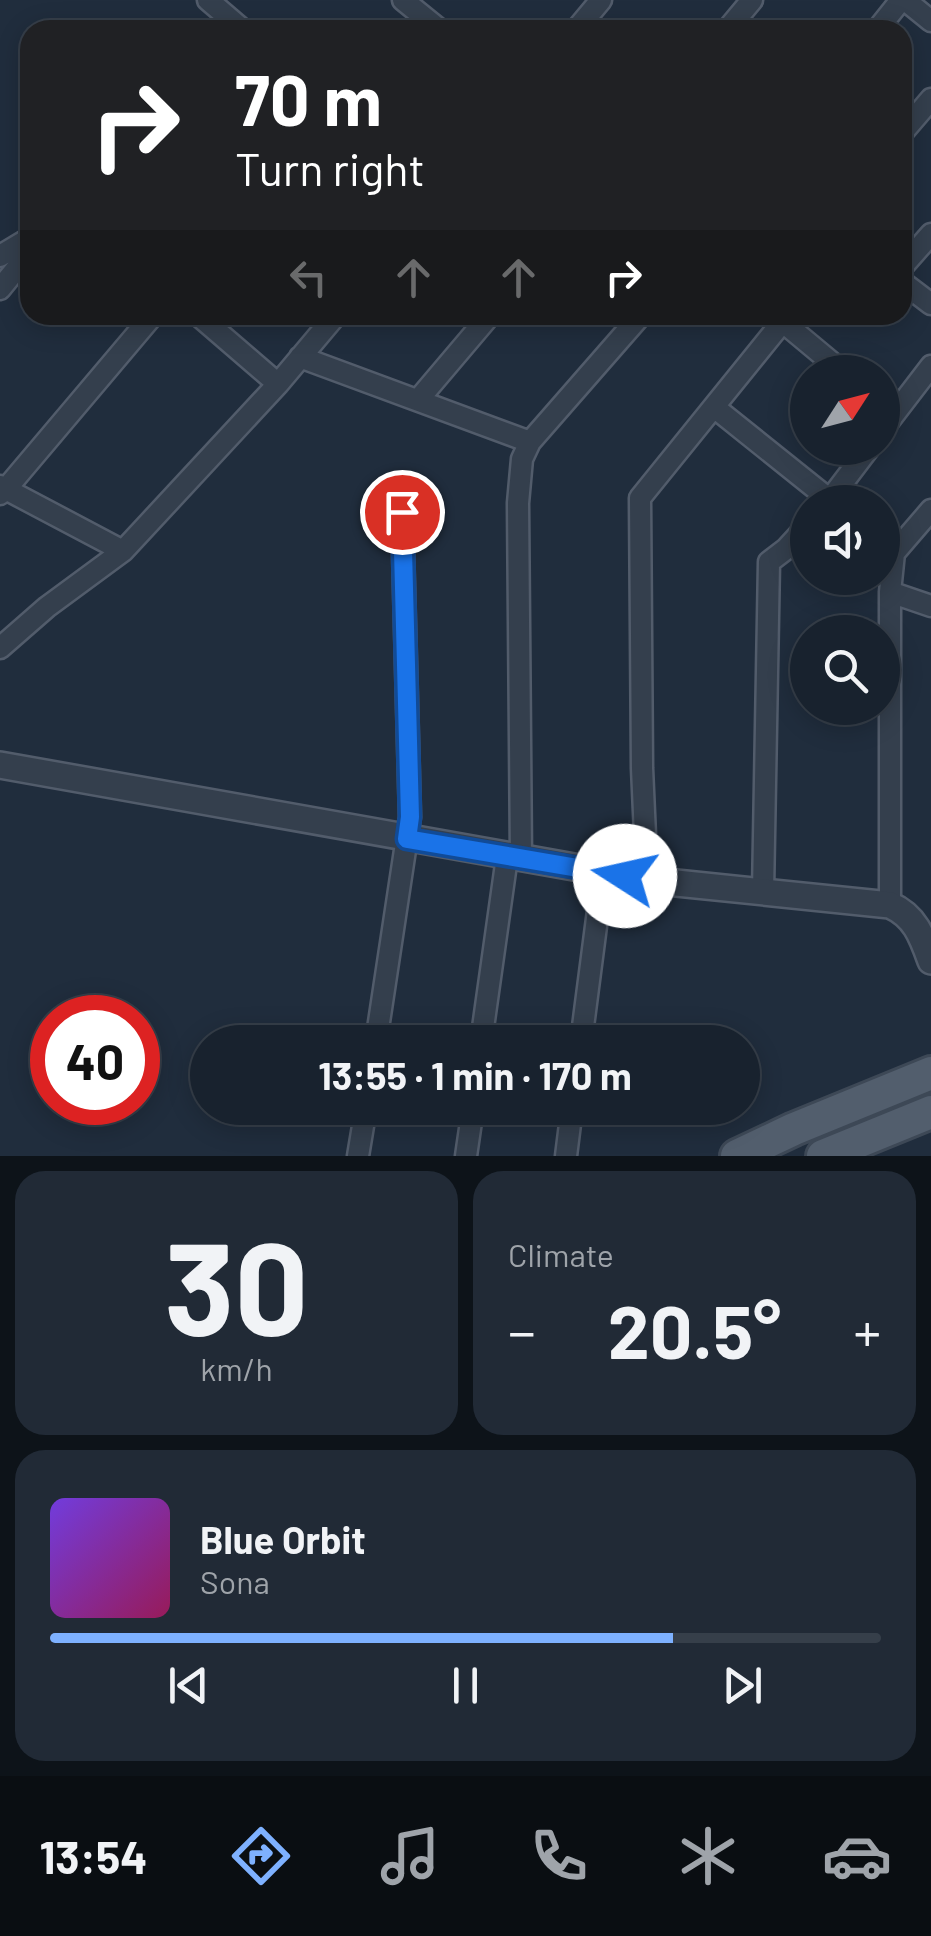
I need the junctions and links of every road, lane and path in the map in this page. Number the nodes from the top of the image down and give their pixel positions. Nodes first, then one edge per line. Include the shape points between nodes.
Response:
1 (208, 0) edge
2 (403, 0) edge
3 (752, 0) edge
4 (902, 0) edge
5 (231, 20) edge
6 (428, 20) edge
7 (735, 20) edge
8 (885, 20) edge
9 (931, 21) edge
10 (931, 99) edge
11 (912, 121) edge
12 (931, 234) edge
13 (912, 256) edge
14 (20, 264) edge
15 (0, 289) edge
16 (144, 325) edge
17 (210, 325) edge
18 (327, 325) edge
19 (482, 325) edge
20 (632, 325) edge
21 (779, 325) edge
22 (793, 325) edge
23 (825, 355) edge
24 (300, 357) junction
25 (931, 366) edge
26 (278, 384) junction
27 (418, 400) junction
28 (900, 401) edge
29 (714, 407) junction
30 (530, 442) junction
31 (856, 465) edge
32 (809, 485) edge
33 (841, 485) edge
34 (2, 490) edge
35 (931, 510) edge
36 (402, 512) dead end
37 (790, 545) edge
38 (900, 546) edge
39 (123, 551) junction
40 (890, 595) edge
41 (899, 595) edge
42 (931, 606) edge
43 (0, 648) edge
44 (0, 764) edge
45 (407, 839) junction
46 (514, 858) junction
47 (602, 872) junction
48 (647, 880) junction
49 (763, 892) junction
50 (890, 905) junction
51 (922, 914) edge
52 (931, 961) edge
53 (379, 1025) edge
54 (485, 1025) edge
55 (582, 1025) edge
56 (931, 1073) edge
57 (931, 1112) edge
58 (363, 1125) edge
59 (470, 1125) edge
60 (570, 1125) edge
61 (358, 1156) edge
62 (466, 1156) edge
63 (566, 1156) edge
64 (737, 1156) edge
65 (823, 1156) edge

1 - 5 street
2 - 6 street
3 - 7 street
4 - 8 street
4 - 9 street
10 - 11 street
12 - 13 street
14 - 15 street
16 - 34 street
17 - 26 street
18 - 24 street
19 - 27 street
20 - 30 street
21 - 29 street
22 - 23 street
24 - 26 street
24 - 27 street
25 - 28 street
26 - 39 street
27 - 30 street
29 - 32 street
29 - 48 street via 640,498
30 - 46 street via 518,503
31 - 33 street
34 - 39 street
35 - 38 street
36 - 45 street
37 - 49 street via 770,562
39 - 43 street
40 - 50 street
41 - 42 street
44 - 45 street
45 - 46 street
45 - 53 street
46 - 47 street
46 - 54 street
47 - 48 street
47 - 55 street
48 - 49 street
49 - 50 street
50 - 51 street
51 - 52 street
56 - 64 main road
57 - 65 main road
58 - 61 street
59 - 62 street
60 - 63 street

